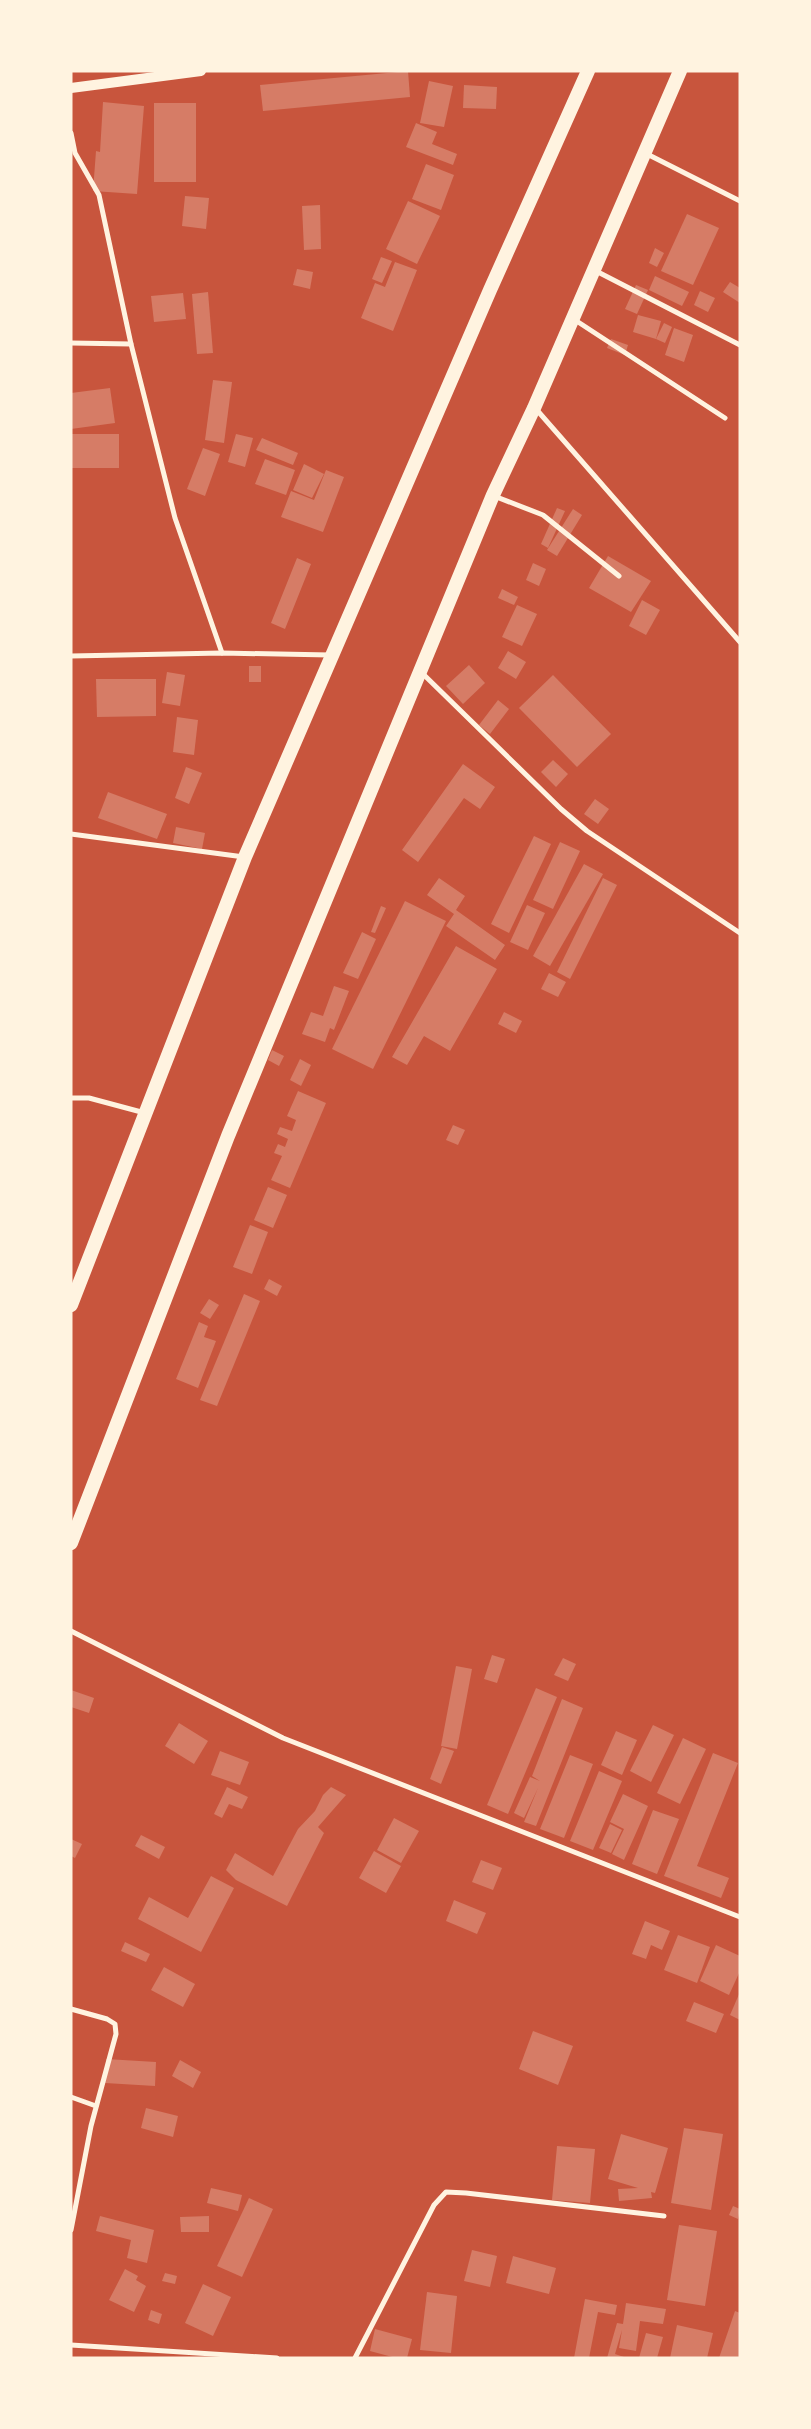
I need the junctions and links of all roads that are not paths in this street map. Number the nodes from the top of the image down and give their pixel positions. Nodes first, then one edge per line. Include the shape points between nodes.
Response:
1 (201, 71) edge
2 (588, 71) edge
3 (680, 71) edge
4 (71, 88) edge
5 (71, 133) edge
6 (645, 152) junction
7 (740, 201) edge
8 (594, 270) junction
9 (573, 319) junction
10 (71, 343) edge
11 (131, 344) junction
12 (740, 345) edge
13 (534, 408) junction
14 (725, 418) dead end
15 (493, 496) junction
16 (619, 576) dead end
17 (740, 642) edge
18 (222, 653) junction
19 (333, 655) junction
20 (71, 656) edge
21 (420, 671) junction
22 (71, 834) edge
23 (245, 857) junction
24 (740, 932) edge
25 (71, 1098) edge
26 (145, 1113) junction
27 (71, 1306) edge
28 (71, 1543) edge
29 (71, 1632) edge
30 (740, 1917) edge
31 (71, 2010) edge
32 (71, 2097) edge
33 (96, 2106) junction
34 (664, 2216) dead end
35 (71, 2230) edge
36 (71, 2345) edge
37 (267, 2358) edge
38 (278, 2358) edge
39 (355, 2358) edge

1 - 4 main road
2 - 19 highway via 486,298
3 - 6 highway
5 - 11 street via 75,153 99,195
6 - 7 street
6 - 8 highway
8 - 9 highway
8 - 12 street
9 - 13 highway
9 - 14 street
10 - 11 street
11 - 18 street via 175,518
13 - 15 highway
13 - 17 street
15 - 16 street via 543,515
15 - 21 highway
18 - 19 street
18 - 20 street
19 - 23 highway
21 - 24 street via 587,831
21 - 28 highway via 228,1136
22 - 23 street
23 - 26 highway
25 - 26 street via 89,1098
26 - 27 highway
29 - 30 street via 283,1738
31 - 33 street via 115,2024 116,2034
32 - 33 street
33 - 35 street
34 - 39 street via 446,2192 434,2205
36 - 37 street
37 - 38 street

